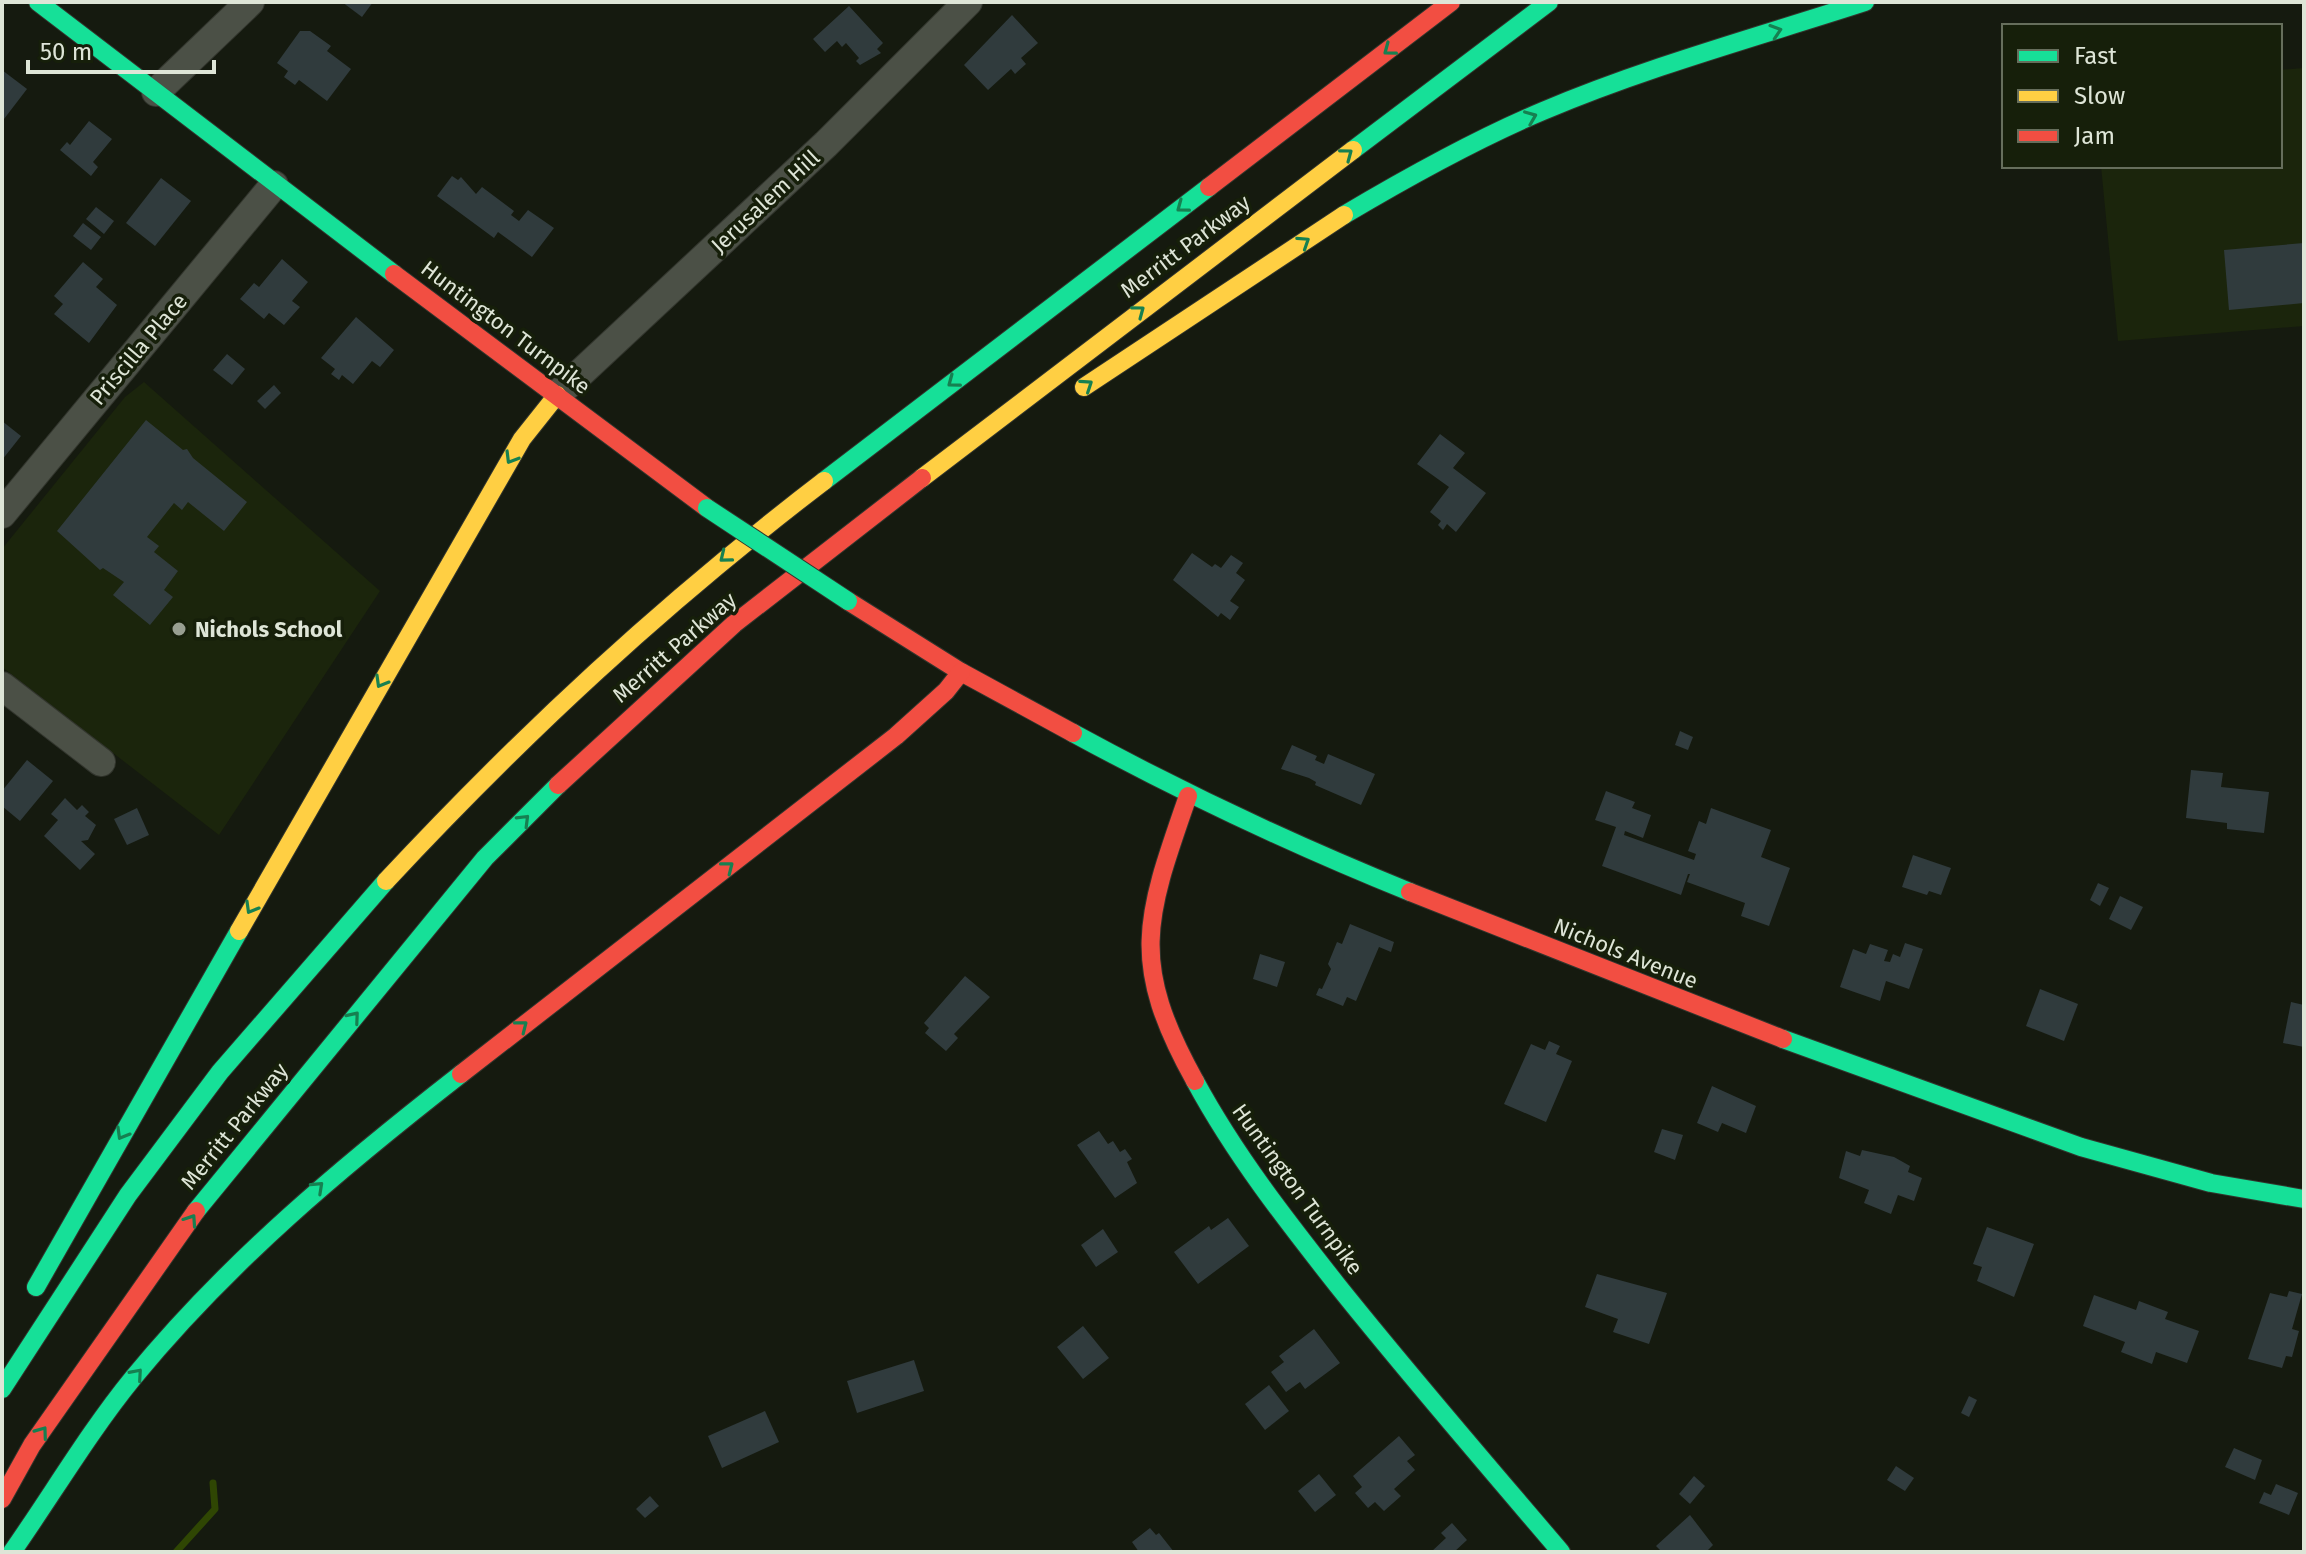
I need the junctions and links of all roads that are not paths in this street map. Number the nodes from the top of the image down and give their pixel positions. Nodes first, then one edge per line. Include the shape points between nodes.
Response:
1 (38, 2) edge
2 (250, 2) edge
3 (968, 2) edge
4 (1451, 2) edge
5 (1549, 2) edge
6 (1865, 2) edge
7 (156, 92) junction
8 (274, 185) junction
9 (1151, 207) dead end
10 (985, 358) junction
11 (557, 395) junction
12 (1064, 401) dead end
13 (1004, 439) dead end
14 (921, 477) junction
15 (2, 514) edge
16 (961, 672) junction
17 (2, 686) edge
18 (101, 762) dead end
19 (1188, 796) junction
20 (2304, 1199) edge
21 (24, 1307) dead end
22 (2, 1389) edge
23 (2, 1499) edge
24 (12, 1552) edge
25 (1561, 1552) edge

1 - 7 main road, Huntington Turnpike
2 - 7 street
3 - 11 street, Jerusalem Hill via 826,144
4 -> 10 main road, Merritt Parkway
14 -> 5 main road, Merritt Parkway
12 -> 6 main road via 1347,214 1438,161 1569,102
7 - 8 main road, Huntington Turnpike
8 - 11 main road, Huntington Turnpike
8 - 15 street, Priscilla Place
9 - 10 main road
10 -> 22 main road, Merritt Parkway via 722,559 489,770 336,934 220,1072 128,1195
11 - 16 main road, Huntington Turnpike, bridge via 707,508
11 -> 21 main road via 522,439 446,569
13 - 14 main road
23 -> 14 main road, Merritt Parkway via 32,1445 202,1203 485,858 590,753 734,624
16 - 19 main road, Nichols Avenue
24 -> 16 main road via 132,1379 242,1258 339,1169 896,736
17 - 18 street
19 - 20 main road, Nichols Avenue via 1303,849 1727,1019 2081,1147 2211,1183
19 - 25 main road, Huntington Turnpike via 1155,890 1149,932 1151,980 1167,1029 1205,1102 1285,1220

